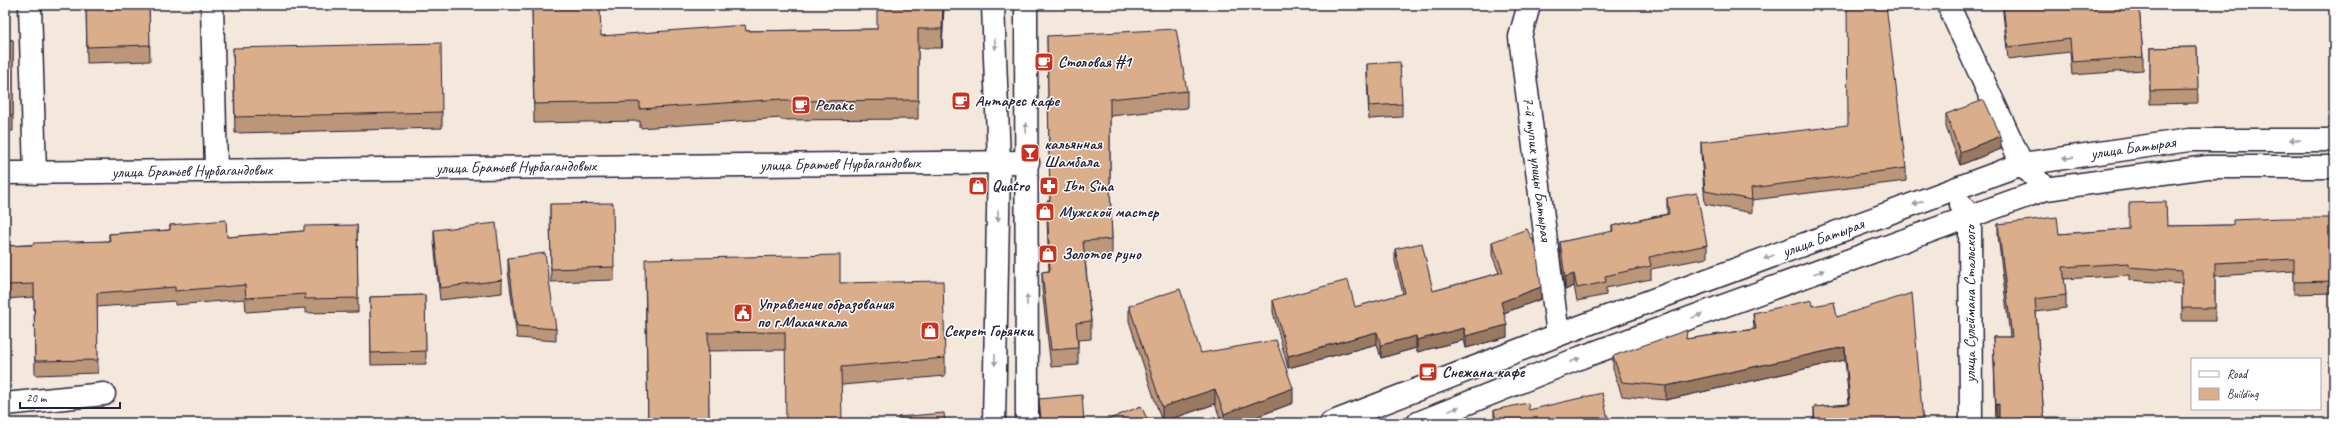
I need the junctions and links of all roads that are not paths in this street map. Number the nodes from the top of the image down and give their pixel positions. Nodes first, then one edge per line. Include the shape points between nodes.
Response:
1 (30, 5) edge
2 (212, 5) edge
3 (993, 5) edge
4 (1026, 5) edge
5 (1529, 5) edge
6 (1950, 5) edge
7 (2334, 140) edge
8 (999, 162) junction
9 (1028, 162) junction
10 (2022, 164) junction
11 (2334, 167) edge
12 (216, 171) junction
13 (35, 173) junction
14 (5, 174) edge
15 (2046, 189) junction
16 (1948, 192) junction
17 (1964, 218) junction
18 (1558, 335) junction
19 (104, 394) dead end
20 (5, 404) edge
21 (994, 423) edge
22 (1027, 423) edge
23 (1331, 423) edge
24 (1418, 423) edge
25 (1961, 423) edge
26 (1971, 423) edge

1 - 13 main road
2 - 12 main road
3 -> 8 main road
9 -> 4 main road
5 - 18 main road, 7-й тупик улицы Батырая via 1520,37
6 - 10 main road via 1950,10
7 -> 10 main road, улица Батырая via 2189,140
8 - 9 main road, улица Братьев Нурбагандовых
8 - 12 main road, улица Братьев Нурбагандовых
8 -> 21 main road
22 -> 9 main road
10 - 15 main road
10 - 16 main road, улица Батырая
11 - 15 main road, улица Батырая via 2207,167
12 - 13 main road, улица Братьев Нурбагандовых
13 - 14 main road, улица Братьев Нурбагандовых
15 - 17 main road, улица Батырая
16 - 17 main road, улица Сулеймана Стальского
16 -> 18 main road, улица Батырая
24 -> 17 main road, улица Батырая via 1582,357
17 - 25 main road, улица Сулеймана Стальского
17 - 26 main road, улица Сулеймана Стальского
18 - 23 main road, улица Батырая
19 - 20 main road

